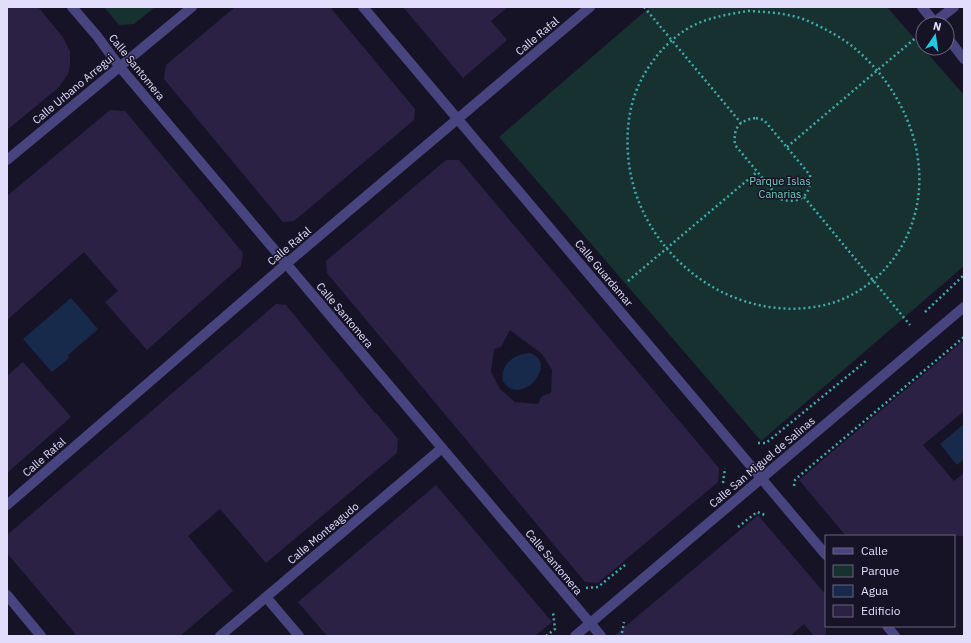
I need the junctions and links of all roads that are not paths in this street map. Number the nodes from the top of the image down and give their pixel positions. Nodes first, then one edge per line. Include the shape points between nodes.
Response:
1 (72, 7) edge
2 (192, 7) edge
3 (363, 7) edge
4 (590, 7) edge
5 (922, 7) edge
6 (954, 7) edge
7 (930, 16) edge
8 (944, 16) edge
9 (955, 47) edge
10 (964, 59) edge
11 (119, 66) junction
12 (458, 119) junction
13 (7, 160) edge
14 (286, 264) junction
15 (964, 307) edge
16 (442, 448) junction
17 (762, 478) junction
18 (7, 505) edge
19 (825, 554) edge
20 (7, 595) edge
21 (266, 597) junction
22 (590, 624) junction
23 (888, 627) edge
24 (41, 636) edge
25 (220, 636) edge
26 (299, 636) edge
27 (575, 636) edge
28 (601, 636) edge
29 (895, 636) edge

1 - 11 street, Calle Santomera
2 - 11 street, Calle Urbano Arregui
3 - 12 street, Calle Guardamar
4 - 12 street, Calle Rafal
5 - 7 street
6 - 8 street
9 - 10 street
11 - 13 street, Calle Urbano Arregui
11 - 14 street, Calle Santomera
12 - 14 street, Calle Rafal
12 - 17 street, Calle Guardamar
14 - 16 street, Calle Santomera
14 - 18 street, Calle Rafal
15 - 17 street, Calle San Miguel de Salinas
16 - 21 street, Calle Monteagudo
16 - 22 street, Calle Santomera
17 - 19 street, Calle Guardamar
17 - 22 street, Calle San Miguel de Salinas
20 - 24 street
21 - 25 street, Calle Monteagudo
21 - 26 street
22 - 27 street, Calle San Miguel de Salinas
22 - 28 street, Calle Santomera
23 - 29 street

